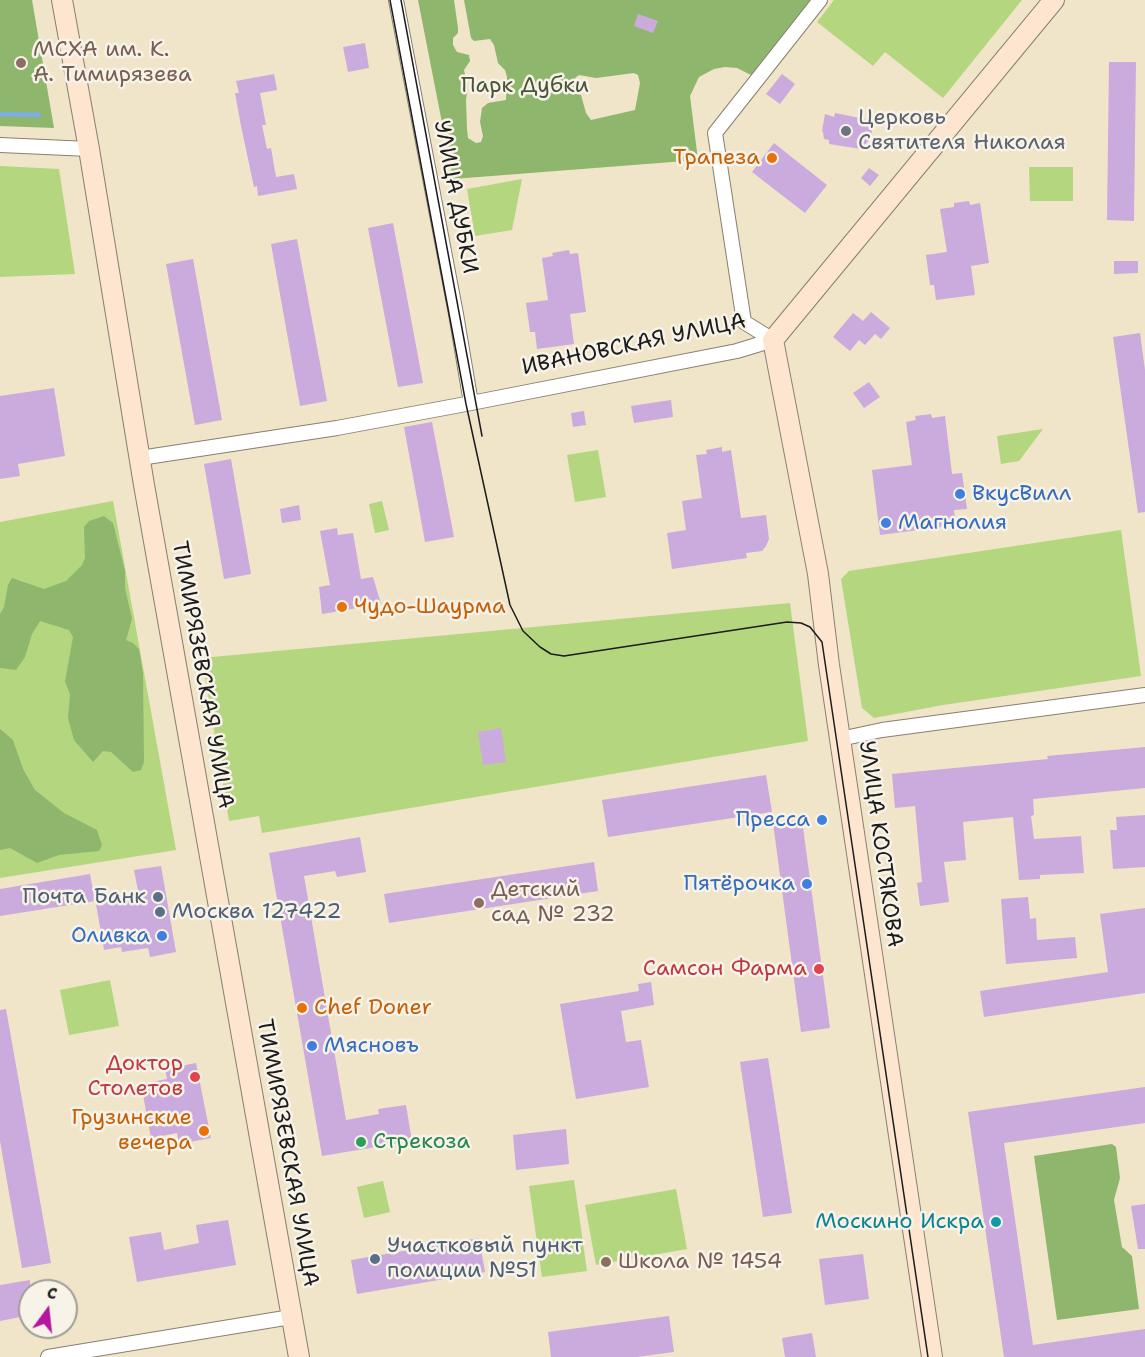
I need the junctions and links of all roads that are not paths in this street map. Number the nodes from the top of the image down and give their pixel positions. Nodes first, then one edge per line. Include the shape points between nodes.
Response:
1 (62, 0) edge
2 (396, 0) edge
3 (820, 0) edge
4 (1054, 0) edge
5 (0, 145) edge
6 (89, 149) junction
7 (772, 340) junction
8 (471, 403) junction
9 (140, 459) junction
10 (1145, 695) edge
11 (840, 739) junction
12 (291, 1317) junction
13 (48, 1357) edge
14 (298, 1357) edge
15 (932, 1357) edge

1 - 6 street, ТИМИРЯЗЕВСКАЯ УЛИЦА
2 - 8 street, УЛИЦА ДУБКИ
3 - 7 street via 715,133 744,322
4 - 7 street, ИВАНОВСКАЯ УЛИЦА
5 - 6 street
6 - 9 street, ТИМИРЯЗЕВСКАЯ УЛИЦА
7 - 8 street, ИВАНОВСКАЯ УЛИЦА via 737,351
7 - 11 street, УЛИЦА КОСТЯКОВА via 818,574
8 - 9 street, ИВАНОВСКАЯ УЛИЦА
9 - 12 street, ТИМИРЯЗЕВСКАЯ УЛИЦА
10 - 11 street
11 - 15 street, УЛИЦА КОСТЯКОВА
12 - 13 street
12 - 14 street, ТИМИРЯЗЕВСКАЯ УЛИЦА

